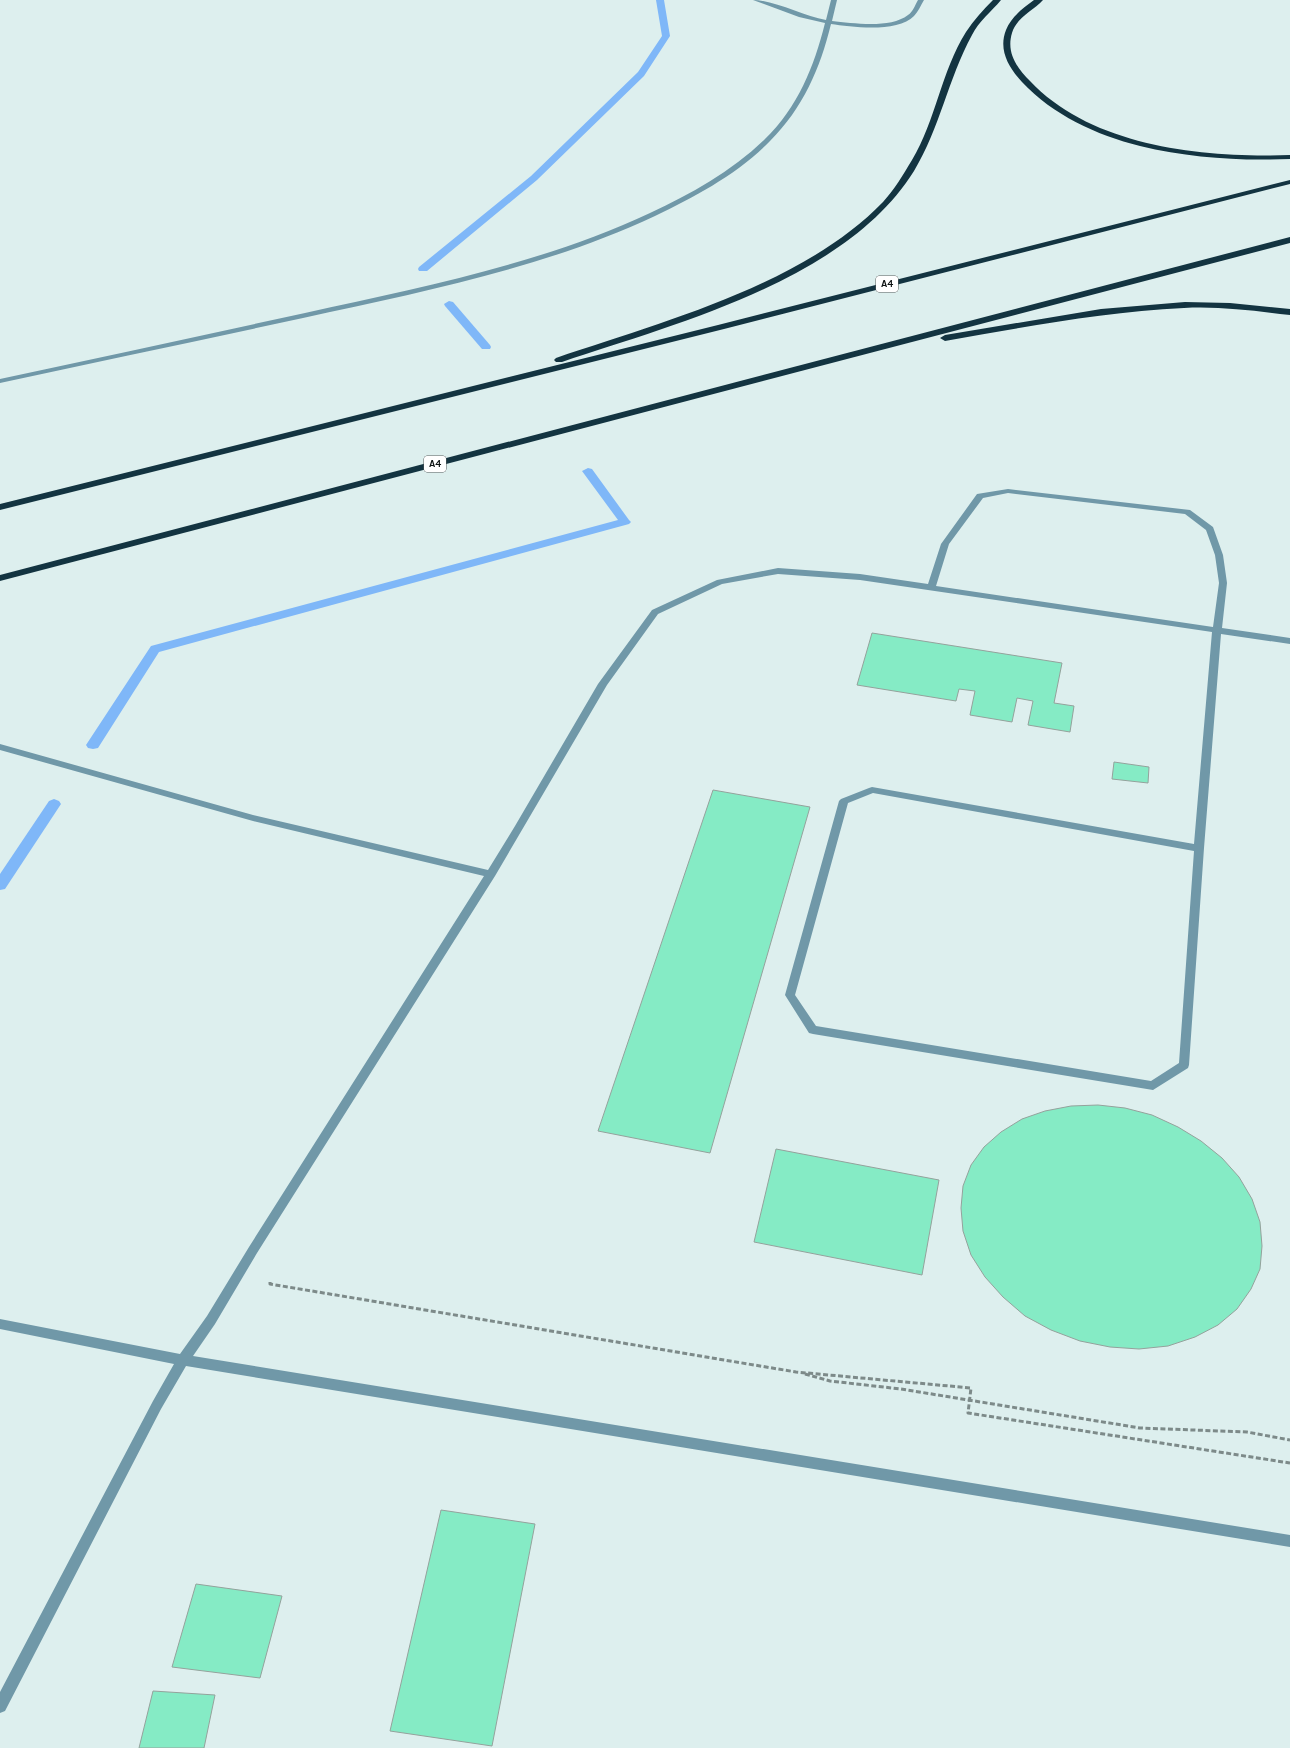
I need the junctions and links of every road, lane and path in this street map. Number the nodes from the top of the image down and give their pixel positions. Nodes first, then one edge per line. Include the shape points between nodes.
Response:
1 (756, 0) edge
2 (834, 0) edge
3 (921, 0) edge
4 (997, 0) edge
5 (1039, 0) edge
6 (829, 22) junction
7 (1290, 157) edge
8 (1290, 182) edge
9 (1290, 240) edge
10 (1290, 312) edge
11 (869, 350) junction
12 (0, 381) edge
13 (484, 386) junction
14 (0, 507) edge
15 (0, 578) edge
16 (930, 588) junction
17 (1217, 630) junction
18 (1290, 641) edge
19 (0, 747) edge
20 (1199, 848) junction
21 (490, 874) junction
22 (271, 1279) dead end
23 (0, 1324) edge
24 (183, 1360) junction
25 (796, 1372) junction
26 (969, 1401) junction
27 (1290, 1440) edge
28 (1290, 1463) edge
29 (1290, 1541) edge
30 (0, 1706) edge

1 - 6 street
2 - 6 street
3 - 6 street via 911,16 898,23 880,26
4 - 13 highway via 986,9 965,38 930,134 909,173 880,210 838,244 797,269 741,295
5 - 7 highway via 1013,22 1008,32 1008,54 1012,66 1023,81 1052,106 1092,128 1186,153 1220,157
6 - 12 street via 819,58 804,94 779,128 762,145 742,162 690,196 606,236 556,254 457,281
8 - 13 highway, A4
9 - 11 highway, A4
10 - 11 highway via 1207,305 1144,308 1101,312
11 - 15 highway, A4
13 - 14 highway, A4
16 - 17 street
16 - 17 street via 945,544 980,496 1008,491 1187,512 1210,529 1219,555 1222,583
16 - 21 street via 860,577 778,571 720,582 655,612 603,684
17 - 18 street
17 - 20 street
19 - 21 street via 253,818
20 - 20 street via 1184,1065 1153,1086 813,1030 790,995 844,801 872,790
21 - 24 street via 211,1320
22 - 25 path via 270,1284 278,1286
23 - 24 street
24 - 29 street
24 - 30 street
25 - 26 path via 830,1381 901,1389
25 - 26 path via 971,1388
26 - 27 path via 1140,1428 1247,1432
26 - 28 path via 968,1414

